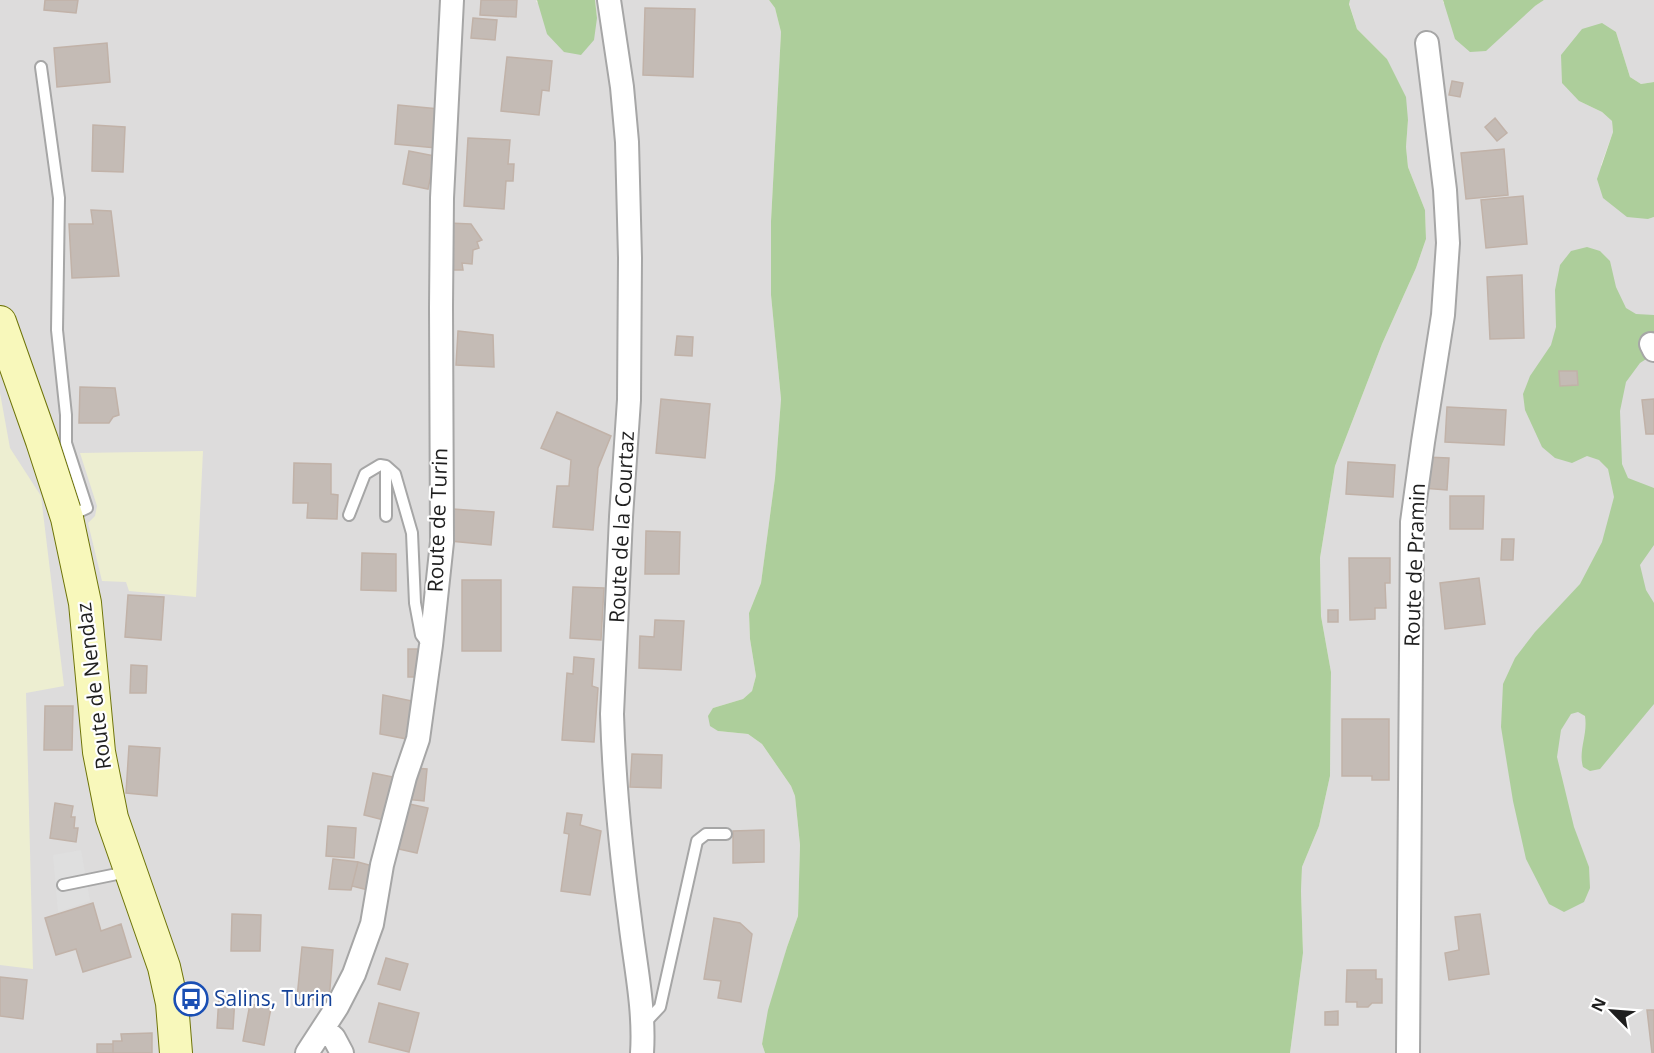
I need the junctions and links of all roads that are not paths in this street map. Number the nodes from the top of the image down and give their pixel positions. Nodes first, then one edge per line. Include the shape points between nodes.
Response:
1 (452, 0) edge
2 (609, 0) edge
3 (1427, 43) dead end
4 (41, 67) dead end
5 (0, 322) edge
6 (386, 466) junction
7 (349, 515) dead end
8 (386, 516) dead end
9 (67, 518) junction
10 (431, 645) junction
11 (726, 834) dead end
12 (130, 871) junction
13 (63, 885) dead end
14 (643, 1025) junction
15 (324, 1029) junction
16 (176, 1053) edge
17 (307, 1053) edge
18 (342, 1053) edge
19 (642, 1053) edge
20 (1408, 1053) edge

1 - 10 street, Route de Turin via 442,198 442,542
2 - 14 street, Route de la Courtaz via 627,142 630,258 630,400 621,517 613,746
3 - 20 street, Route de Pramin via 1448,243 1443,315 1412,522
4 - 9 lane via 59,198 57,330 66,443 87,508
5 - 9 main road, Route de Nendaz
6 - 7 lane via 380,465 365,474
6 - 8 lane
6 - 10 lane via 395,474 412,533 415,603 421,635
9 - 12 main road, Route de Nendaz via 85,603 99,752 112,818
10 - 15 street, Route de Turin via 418,739 382,864 372,924 354,974
11 - 14 lane via 706,834 697,841 660,1007
12 - 13 lane
12 - 16 main road, Route de Nendaz via 164,967
14 - 19 street, Route de la Courtaz
15 - 17 street, Route de Turin
15 - 18 street

